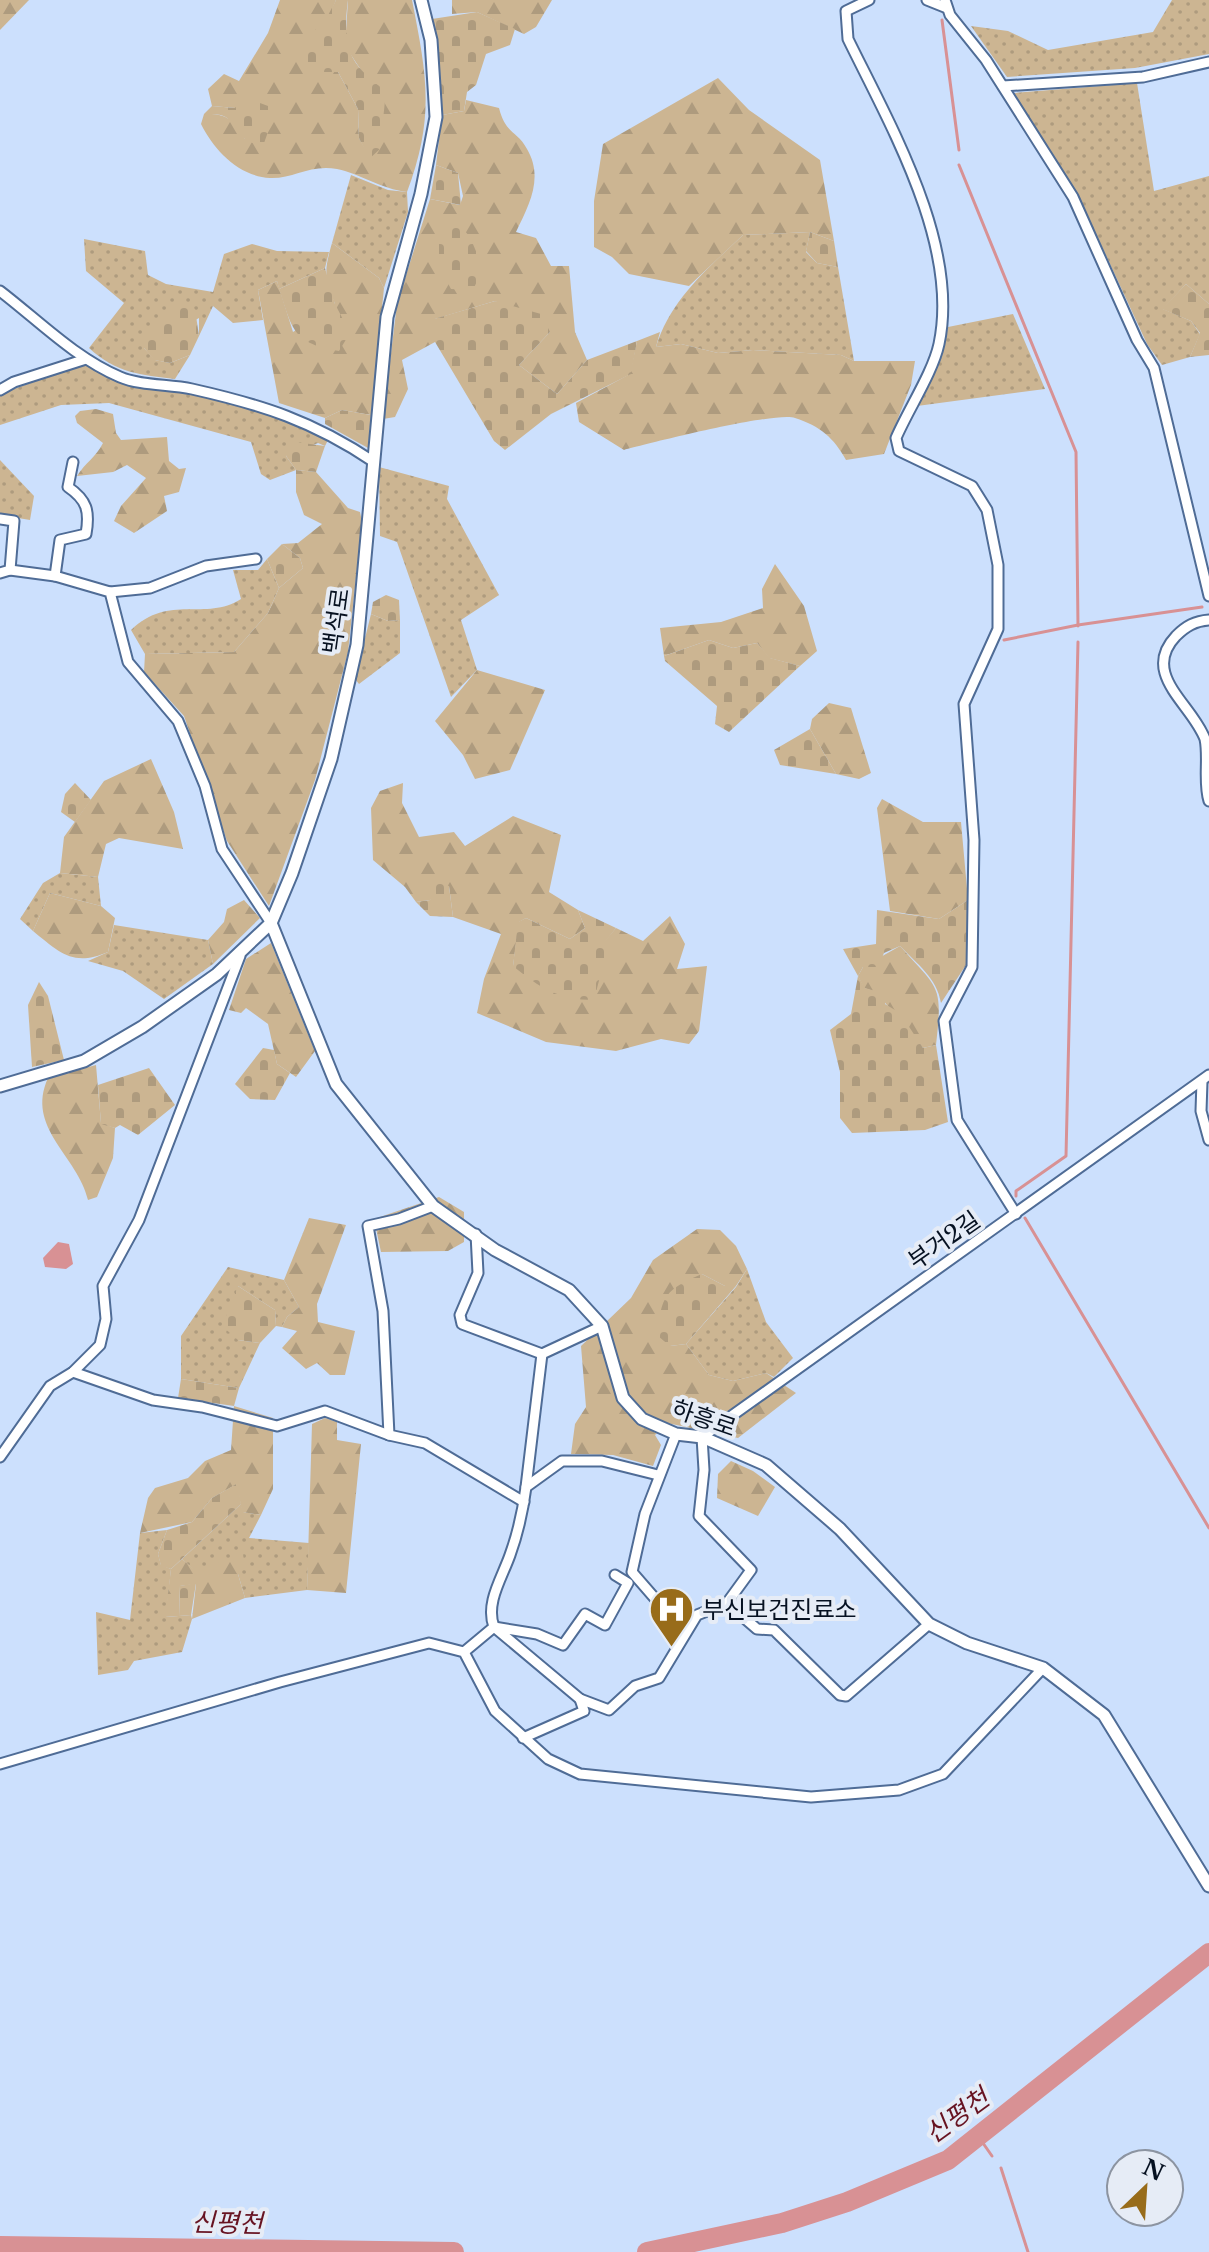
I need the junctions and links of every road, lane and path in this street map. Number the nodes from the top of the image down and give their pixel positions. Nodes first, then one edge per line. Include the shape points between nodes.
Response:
1 (421, 0) edge
2 (869, 0) edge
3 (927, 0) edge
4 (946, 4) edge
5 (1209, 62) edge
6 (1003, 86) junction
7 (0, 291) edge
8 (86, 359) junction
9 (0, 390) edge
10 (73, 462) dead end
11 (374, 462) junction
12 (0, 519) edge
13 (256, 559) dead end
14 (5, 572) edge
15 (55, 576) junction
16 (110, 592) junction
17 (1209, 596) edge
18 (1209, 620) edge
19 (1209, 801) edge
20 (271, 923) junction
21 (240, 956) junction
22 (1206, 1078) edge
23 (0, 1086) edge
24 (1209, 1140) edge
25 (433, 1206) junction
26 (1016, 1214) junction
27 (476, 1234) junction
28 (602, 1326) junction
29 (542, 1354) junction
30 (73, 1372) junction
31 (676, 1434) junction
32 (389, 1435) junction
33 (702, 1437) junction
34 (0, 1457) edge
35 (658, 1475) junction
36 (526, 1487) junction
37 (524, 1502) junction
38 (615, 1575) dead end
39 (727, 1603) junction
40 (929, 1624) junction
41 (494, 1627) junction
42 (685, 1633) junction
43 (464, 1652) junction
44 (1043, 1668) junction
45 (580, 1699) junction
46 (523, 1738) junction
47 (0, 1764) edge
48 (1209, 1886) edge

1 - 11 street, 백석로 via 431,40 436,117 387,317
2 - 26 street via 846,11 848,39 920,190 943,304 939,346 896,438 899,451 972,486 987,510 998,565 998,629 964,704 974,840 972,967 944,1021 957,1120
3 - 4 street
4 - 6 street
5 - 6 street via 1143,77
6 - 17 street via 1073,197 1154,368
7 - 8 street
8 - 9 street
8 - 11 street via 122,378 190,388 292,415
10 - 15 street via 68,487 83,498 88,524 86,534 60,540
11 - 20 street, 백석로 via 357,645 331,759
12 - 14 street via 14,521
13 - 16 street via 206,566 150,588
14 - 15 street
15 - 16 street
16 - 20 street via 128,662 178,721 205,786 222,849
18 - 19 street via 1184,628 1172,641 1163,673 1205,740
20 - 21 street, 백석로
20 - 25 street, 하흥로 via 336,1084
21 - 23 street, 백석로 via 142,1027 84,1061
21 - 30 street via 139,1220 103,1286 106,1319 100,1345
22 - 24 street via 1201,1111
22 - 26 street, 부거2길
25 - 27 street, 하흥로
25 - 32 street via 368,1226 383,1311
26 - 33 street, 부거2길
27 - 28 street, 하흥로 via 569,1290
27 - 29 street via 478,1273 460,1315 462,1324
28 - 29 street
28 - 31 street, 하흥로 via 623,1398 642,1419
29 - 36 street
30 - 32 street via 153,1400 277,1426 325,1411
30 - 34 street via 50,1386
31 - 33 street, 하흥로
31 - 35 street
32 - 37 street via 425,1443
33 - 39 street via 699,1516 751,1570
33 - 40 street, 하흥로 via 766,1465 840,1529
35 - 36 street via 602,1461 562,1461
35 - 42 street via 632,1572
36 - 37 street
37 - 41 street via 494,1596
38 - 41 street via 628,1583 605,1625 585,1614 563,1645 537,1634
39 - 40 street via 757,1629 774,1630 846,1696
39 - 42 street via 697,1615
40 - 44 street, 하흥로 via 967,1643
41 - 43 street
41 - 45 street
42 - 45 street via 659,1678 635,1686 609,1710
43 - 46 street via 495,1711
43 - 47 street via 429,1643
44 - 46 street via 943,1774 899,1790 811,1797 580,1774 548,1759
44 - 48 street, 하흥로 via 1104,1715
45 - 46 street via 584,1711

